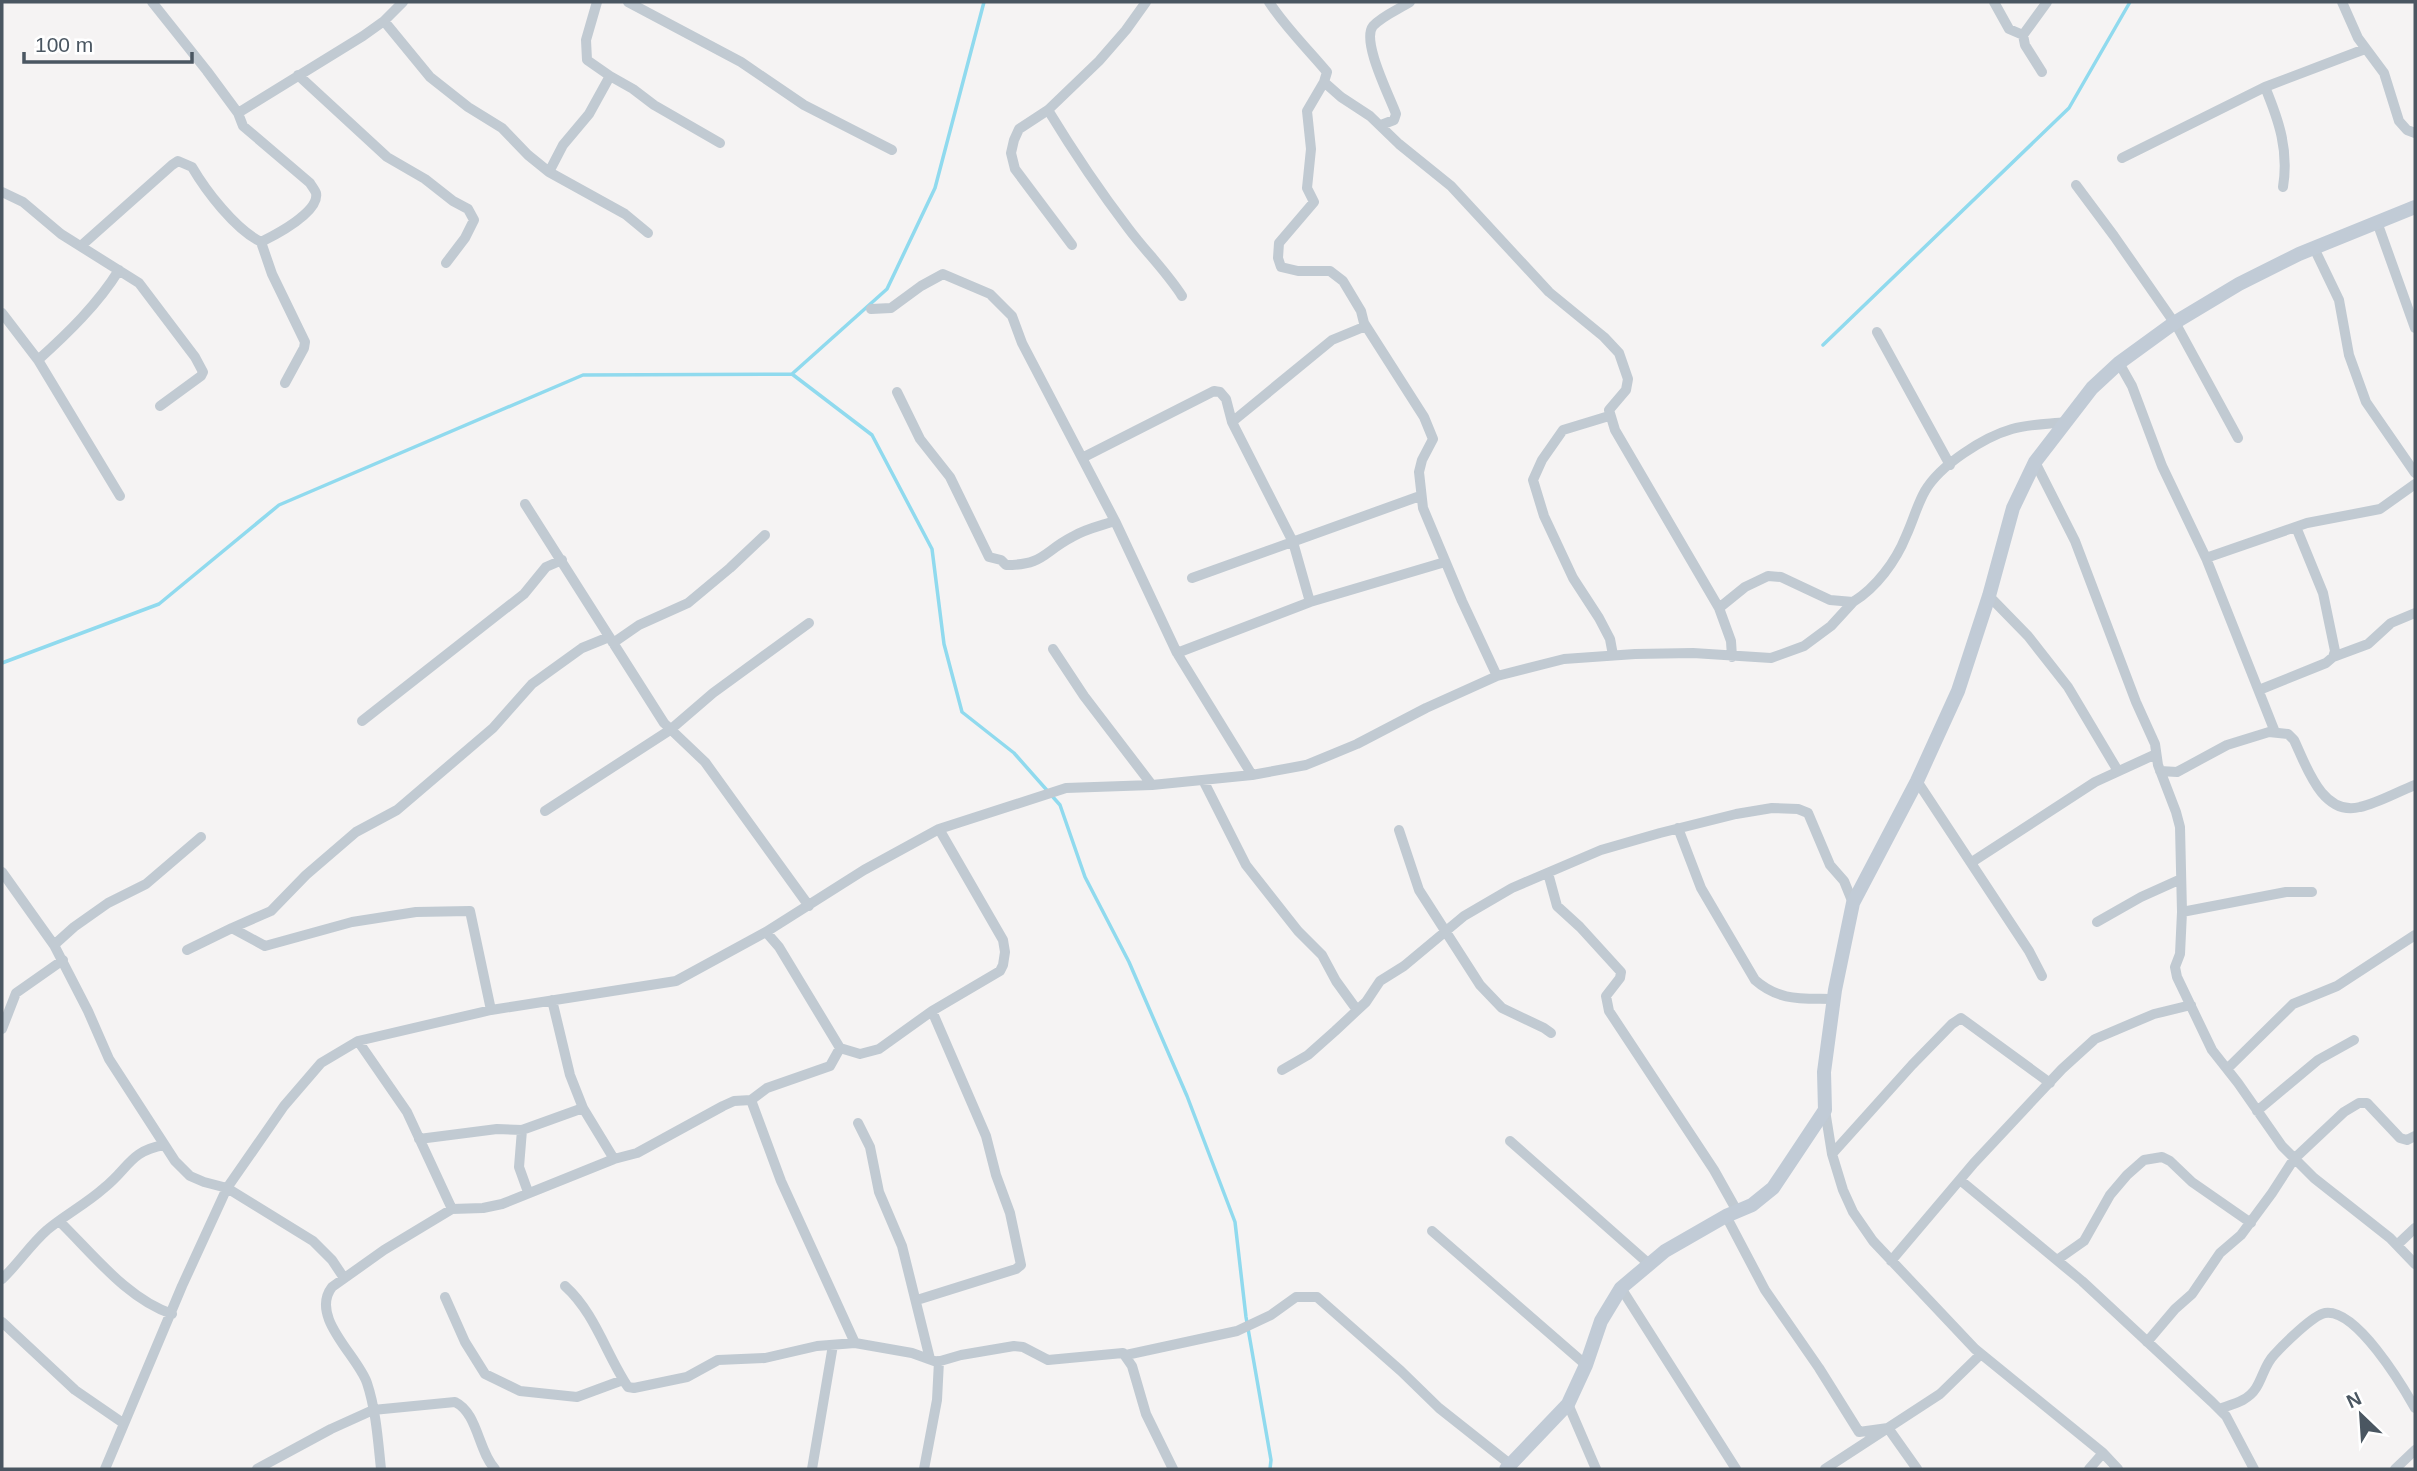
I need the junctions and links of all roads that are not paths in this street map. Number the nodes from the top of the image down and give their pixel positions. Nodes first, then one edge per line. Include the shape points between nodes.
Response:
1 (152, 2) edge
2 (403, 2) edge
3 (597, 2) edge
4 (628, 2) edge
5 (1146, 2) edge
6 (1269, 2) edge
7 (1410, 2) edge
8 (1993, 2) edge
9 (2047, 2) edge
10 (2342, 2) edge
11 (384, 21) junction
12 (2023, 35) junction
13 (2365, 49) junction
14 (2042, 72) dead end
15 (298, 75) junction
16 (610, 76) junction
17 (1324, 82) junction
18 (2265, 87) junction
19 (1048, 110) junction
20 (238, 113) junction
21 (1381, 125) junction
22 (2415, 133) edge
23 (720, 143) dead end
24 (892, 150) dead end
25 (2122, 158) dead end
26 (549, 172) junction
27 (2076, 185) dead end
28 (2283, 187) dead end
29 (2, 191) edge
30 (2415, 207) edge
31 (2377, 222) junction
32 (649, 233) dead end
33 (261, 242) junction
34 (82, 245) junction
35 (1072, 245) dead end
36 (2314, 248) junction
37 (446, 263) dead end
38 (119, 270) junction
39 (1182, 296) dead end
40 (871, 309) dead end
41 (2, 313) edge
42 (2174, 323) junction
43 (1366, 326) junction
44 (2415, 328) edge
45 (1877, 332) dead end
46 (38, 360) junction
47 (2119, 363) junction
48 (285, 383) dead end
49 (897, 392) dead end
50 (160, 406) dead end
51 (1609, 416) junction
52 (1232, 422) junction
53 (2066, 422) junction
54 (2238, 439) dead end
55 (1082, 458) junction
56 (2035, 462) junction
57 (1950, 465) junction
58 (2415, 473) edge
59 (2415, 484) edge
60 (120, 496) dead end
61 (1420, 496) junction
62 (525, 504) dead end
63 (1115, 522) junction
64 (2297, 527) junction
65 (765, 535) dead end
66 (1293, 542) junction
67 (2206, 558) junction
68 (562, 560) junction
69 (1445, 562) junction
70 (1192, 578) dead end
71 (1989, 596) junction
72 (1310, 602) junction
73 (1853, 602) junction
74 (1719, 608) junction
75 (2415, 612) edge
76 (809, 623) dead end
77 (611, 640) junction
78 (1053, 649) dead end
79 (1177, 653) junction
80 (1613, 655) junction
81 (1732, 657) junction
82 (2333, 657) junction
83 (1497, 676) junction
84 (2259, 690) junction
85 (362, 721) dead end
86 (670, 730) junction
87 (2274, 732) junction
88 (2157, 754) junction
89 (2118, 771) junction
90 (2160, 771) junction
91 (1252, 775) junction
92 (1203, 780) junction
93 (1917, 782) junction
94 (1152, 785) junction
95 (2415, 785) edge
96 (545, 811) dead end
97 (1678, 828) junction
98 (939, 829) junction
99 (1399, 830) dead end
100 (201, 837) dead end
101 (1972, 862) junction
102 (1548, 873) junction
103 (4, 877) edge
104 (2180, 879) junction
105 (2312, 892) dead end
106 (1853, 903) junction
107 (809, 906) junction
108 (2182, 912) junction
109 (2097, 922) dead end
110 (232, 928) junction
111 (1447, 930) junction
112 (766, 932) junction
113 (2415, 935) edge
114 (54, 945) junction
115 (187, 950) dead end
116 (63, 960) junction
117 (2042, 976) dead end
118 (1834, 999) junction
119 (552, 1000) junction
120 (2191, 1005) junction
121 (491, 1010) junction
122 (1357, 1010) junction
123 (932, 1011) junction
124 (2, 1029) edge
125 (1551, 1033) dead end
126 (2354, 1040) dead end
127 (358, 1041) junction
128 (840, 1048) junction
129 (2227, 1069) junction
130 (1282, 1070) dead end
131 (2050, 1083) junction
132 (751, 1100) junction
133 (583, 1108) junction
134 (1825, 1110) junction
135 (2257, 1111) junction
136 (858, 1123) dead end
137 (522, 1130) junction
138 (2415, 1136) edge
139 (419, 1139) junction
140 (1510, 1141) dead end
141 (164, 1145) junction
142 (1832, 1154) junction
143 (614, 1159) junction
144 (2294, 1159) junction
145 (1960, 1180) junction
146 (227, 1188) junction
147 (528, 1192) junction
148 (452, 1209) junction
149 (1731, 1213) junction
150 (59, 1221) junction
151 (2250, 1223) junction
152 (2415, 1228) edge
153 (1432, 1231) dead end
154 (2397, 1245) junction
155 (1891, 1261) junction
156 (2057, 1261) junction
157 (1649, 1264) junction
158 (2415, 1264) edge
159 (344, 1278) junction
160 (2, 1279) edge
161 (565, 1286) dead end
162 (1621, 1289) junction
163 (445, 1297) dead end
164 (917, 1300) junction
165 (172, 1314) junction
166 (2, 1322) edge
167 (2147, 1342) junction
168 (855, 1343) junction
169 (833, 1345) junction
170 (1126, 1354) junction
171 (1981, 1354) junction
172 (934, 1360) junction
173 (1586, 1365) junction
174 (623, 1380) junction
175 (1568, 1404) junction
176 (2415, 1408) edge
177 (2220, 1409) junction
178 (373, 1410) junction
179 (123, 1423) junction
180 (1888, 1429) junction
181 (2415, 1450) edge
182 (2103, 1453) junction
183 (1508, 1467) edge
184 (106, 1469) edge
185 (257, 1469) edge
186 (381, 1469) edge
187 (495, 1469) edge
188 (812, 1469) edge
189 (924, 1469) edge
190 (1173, 1469) edge
191 (1596, 1469) edge
192 (1736, 1469) edge
193 (1825, 1469) edge
194 (1917, 1469) edge
195 (2090, 1469) edge
196 (2118, 1469) edge
197 (2254, 1469) edge
198 (2395, 1469) edge

1 - 20 street
2 - 11 street
3 - 16 street via 586,40 587,60
4 - 24 street via 741,62 804,105
5 - 19 street via 1099,61
6 - 17 street via 1327,72
7 - 21 street via 1371,30 1379,72 1396,114 1394,120
8 - 12 street via 2009,29
9 - 12 street
10 - 13 street
11 - 15 street
11 - 26 street via 430,78 502,128
12 - 14 street
13 - 18 street
13 - 22 street via 2384,73 2399,121
15 - 20 street
15 - 37 street via 394,162 468,209 474,220
16 - 23 street
16 - 26 street
17 - 21 street
17 - 43 street via 1307,111 1311,149 1307,188 1314,202 1279,243 1278,258 1280,267 1330,271 1343,281
18 - 25 street
18 - 28 street via 2287,157
19 - 35 street via 1019,130 1011,153 1015,169
19 - 39 street via 1093,183
20 - 33 street via 243,126 316,191 312,204 291,226
21 - 51 street via 1451,186 1549,292 1596,328 1619,353 1628,379
26 - 32 street via 625,214
27 - 42 street
29 - 34 street
30 - 31 street
31 - 36 street
31 - 44 street
33 - 34 street via 248,236 192,167 178,161
33 - 48 street via 305,342
34 - 38 street
36 - 42 street via 2239,284
36 - 58 street via 2339,300 2348,355 2366,402
38 - 46 street via 89,309
38 - 50 street via 139,283 163,312 203,372
40 - 55 street via 891,308 943,274 990,294 1012,316
41 - 46 street
42 - 47 street
42 - 54 street
43 - 52 street via 1332,340
43 - 61 street via 1432,435 1419,472
45 - 57 street
46 - 60 street
47 - 53 street
47 - 67 street
49 - 63 street via 920,439 950,477 989,557 1006,565 1034,562 1071,537
51 - 74 street
51 - 80 street via 1563,430 1533,480 1544,516 1573,578 1610,639
52 - 55 street via 1226,399 1214,391
52 - 66 street
53 - 56 street
53 - 57 street via 2013,428 1981,442
55 - 63 street
56 - 71 street via 2013,508
56 - 88 street via 2075,541
57 - 73 street via 1925,490 1899,551 1872,587
59 - 64 street via 2380,509
61 - 66 street
61 - 69 street
62 - 68 street
63 - 79 street
64 - 67 street
64 - 82 street via 2323,593
65 - 77 street via 688,603
66 - 70 street
66 - 72 street
67 - 84 street
68 - 77 street
68 - 85 street via 546,567 524,594
69 - 72 street
69 - 83 street
71 - 89 street via 2068,687
71 - 93 street via 1958,691
72 - 79 street
73 - 74 street via 1830,600 1781,577 1768,576
73 - 81 street via 1804,646 1771,658
74 - 81 street
75 - 82 street via 2383,628 2368,644
76 - 86 street
77 - 86 street
77 - 110 street via 582,648 532,684 493,728 397,810 356,832 271,911
78 - 94 street
79 - 91 street
80 - 81 street
80 - 83 street via 1564,659
82 - 84 street
83 - 91 street via 1306,765
84 - 87 street
86 - 96 street
86 - 107 street via 705,762
87 - 90 street via 2227,745 2177,772
87 - 95 street via 2294,740 2324,796 2342,807 2360,807
88 - 89 street
88 - 90 street
89 - 101 street
90 - 104 street via 2180,827
91 - 92 street
92 - 94 street
92 - 122 street via 1246,865 1322,955
93 - 101 street
93 - 106 street
94 - 98 street via 1066,788
97 - 102 street via 1601,850
97 - 106 street via 1772,808 1803,810
97 - 118 street via 1700,888 1755,981 1782,998
98 - 107 street
98 - 123 street via 997,928 1004,952 1000,971
99 - 111 street via 1419,890
100 - 114 street via 146,884 108,903
101 - 117 street
102 - 111 street via 1482,904
102 - 149 street via 1557,906 1621,972 1606,996 1609,1011 1714,1170
103 - 114 street
104 - 108 street
104 - 109 street
105 - 108 street via 2286,892
106 - 118 street
107 - 112 street
108 - 120 street via 2175,967
110 - 115 street
110 - 121 street via 265,946 352,922 416,912 470,911
111 - 122 street via 1380,981
111 - 125 street via 1480,985 1502,1008
112 - 119 street via 676,981
112 - 128 street
113 - 129 street via 2337,986 2293,1004
114 - 116 street
116 - 124 street via 16,993
116 - 141 street via 109,1059
118 - 134 street via 1824,1072
119 - 121 street
119 - 133 street
120 - 129 street via 2204,1037
120 - 131 street via 2154,1014 2095,1039
121 - 127 street
122 - 130 street via 1308,1055
123 - 128 street via 869,1053
123 - 164 street via 986,1136 1021,1265
126 - 135 street via 2318,1060
127 - 139 street via 407,1112
127 - 146 street via 321,1063 284,1106
128 - 132 street via 830,1066 767,1088
129 - 135 street
131 - 142 street via 1964,1018 1958,1019
131 - 145 street
132 - 143 street via 734,1101 637,1153
132 - 168 street via 781,1181
133 - 137 street
133 - 143 street
134 - 142 street
134 - 149 street via 1773,1188 1752,1205
135 - 144 street
136 - 164 street via 870,1147 879,1192 902,1246
137 - 139 street
137 - 147 street via 519,1167
138 - 144 street via 2400,1138 2363,1101 2344,1112
139 - 148 street
140 - 157 street
141 - 146 street via 190,1175
141 - 150 street via 132,1157 120,1175
142 - 155 street via 1853,1212
143 - 147 street
144 - 151 street
144 - 154 street
145 - 155 street
145 - 156 street
146 - 159 street via 313,1241
146 - 165 street
147 - 148 street via 502,1204
148 - 159 street
149 - 157 street
149 - 180 street via 1765,1290 1859,1432
150 - 160 street
150 - 165 street via 146,1303
151 - 156 street via 2170,1161 2162,1157 2144,1160 2110,1195 2084,1241
151 - 167 street
152 - 154 street
153 - 173 street
154 - 158 street
155 - 171 street
156 - 167 street
157 - 162 street
159 - 178 street via 327,1293 327,1314 366,1380
161 - 174 street via 580,1299
162 - 173 street via 1601,1321
162 - 192 street
163 - 174 street via 485,1374 520,1391 577,1397
164 - 172 street
165 - 179 street
166 - 179 street via 75,1390
167 - 177 street
168 - 169 street
168 - 172 street
169 - 174 street via 765,1358 718,1360 688,1377 634,1388
169 - 188 street
170 - 172 street via 1048,1360 1014,1346
170 - 183 street via 1237,1331 1296,1297 1317,1297
170 - 190 street via 1146,1414
171 - 180 street via 1940,1394
171 - 182 street
172 - 189 street via 937,1400
173 - 175 street
175 - 183 street
175 - 191 street
176 - 177 street via 2385,1360 2351,1324 2328,1313 2316,1317 2274,1355 2248,1397
177 - 197 street
178 - 185 street
178 - 186 street
178 - 187 street via 459,1404
179 - 184 street
180 - 193 street
180 - 194 street
181 - 198 street
182 - 195 street
182 - 196 street

